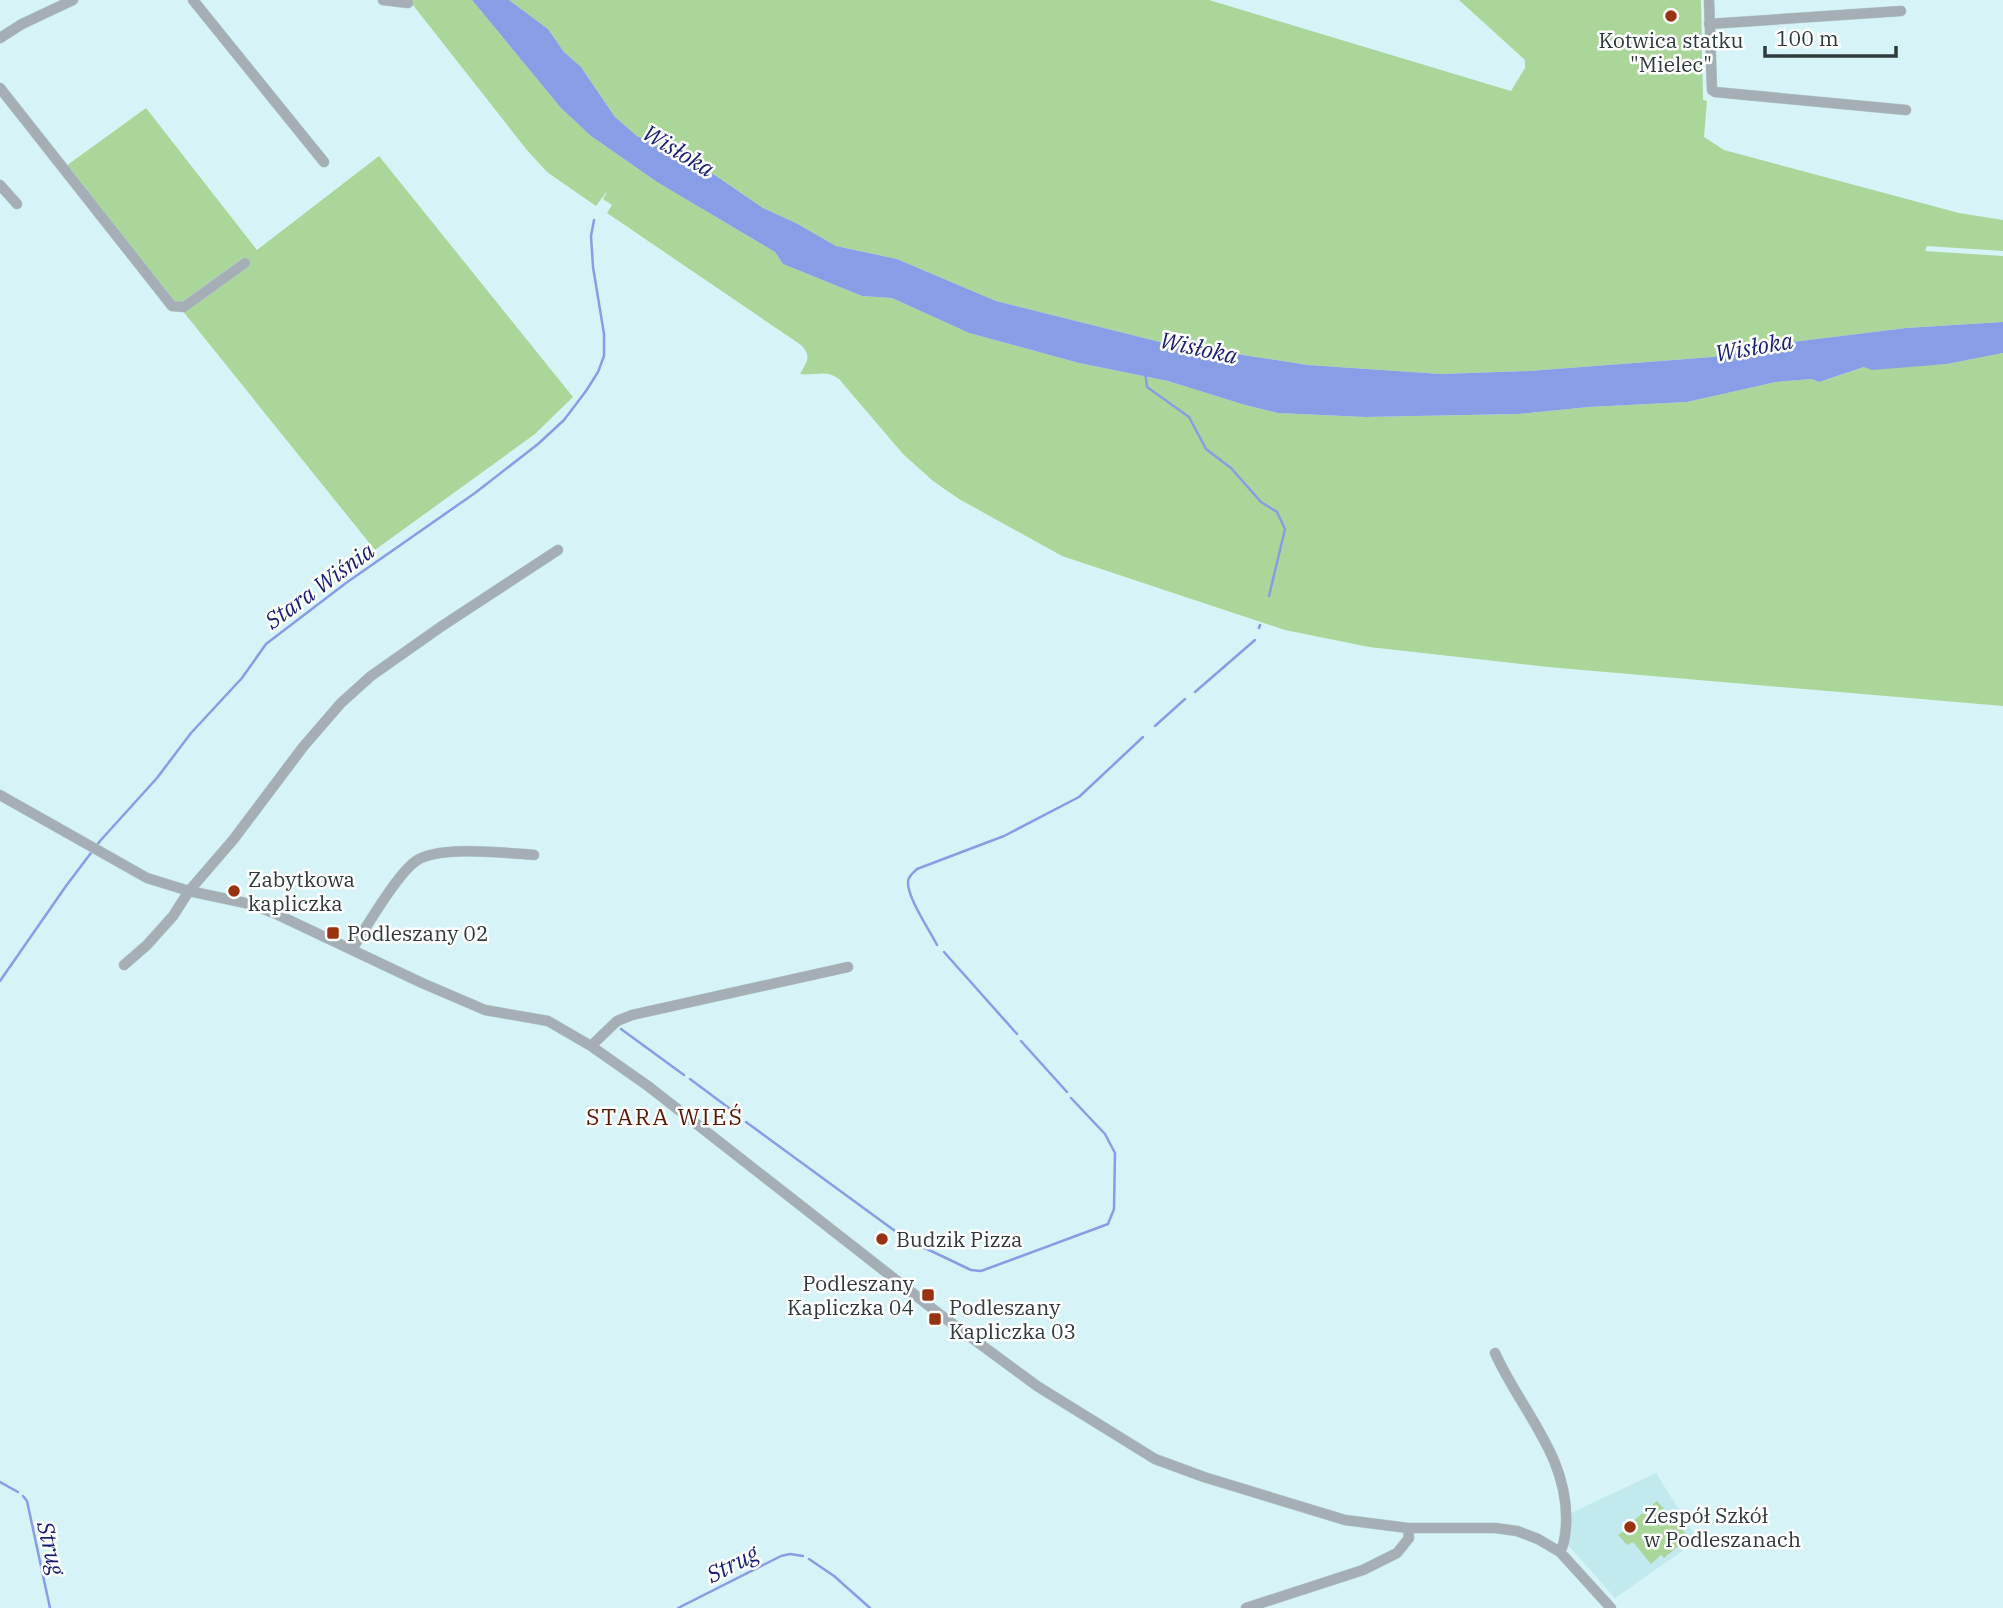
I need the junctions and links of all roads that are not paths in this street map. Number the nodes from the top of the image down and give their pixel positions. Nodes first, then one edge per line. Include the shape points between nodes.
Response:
1 (73, 0) edge
2 (194, 0) edge
3 (383, 0) edge
4 (1709, 0) edge
5 (408, 3) dead end
6 (1901, 11) dead end
7 (1709, 24) junction
8 (0, 38) edge
9 (0, 88) edge
10 (1906, 110) dead end
11 (324, 162) dead end
12 (0, 185) edge
13 (17, 204) dead end
14 (245, 263) dead end
15 (558, 550) dead end
16 (0, 795) edge
17 (534, 855) dead end
18 (189, 891) junction
19 (352, 949) junction
20 (124, 965) dead end
21 (848, 967) dead end
22 (590, 1046) junction
23 (1495, 1353) dead end
24 (1408, 1528) junction
25 (1560, 1552) junction
26 (1246, 1608) edge
27 (1611, 1608) edge

1 - 8 street
2 - 11 street
3 - 5 street
4 - 7 street
6 - 7 street
7 - 10 street via 1712,90
9 - 14 street via 172,306 184,307
12 - 13 street
15 - 18 street via 371,676 341,703
16 - 18 street via 147,878
17 - 19 street via 439,852 415,861
18 - 19 street via 264,909
18 - 20 street via 173,916
19 - 22 street via 485,1010 548,1021
21 - 22 street via 632,1015 617,1021
22 - 24 street via 648,1086 966,1334 1103,1429 1155,1459 1204,1477 1345,1520
23 - 25 street via 1506,1379 1535,1421 1561,1481 1567,1511
24 - 25 street via 1517,1531
24 - 26 street via 1409,1538 1397,1553 1363,1570
25 - 27 street

